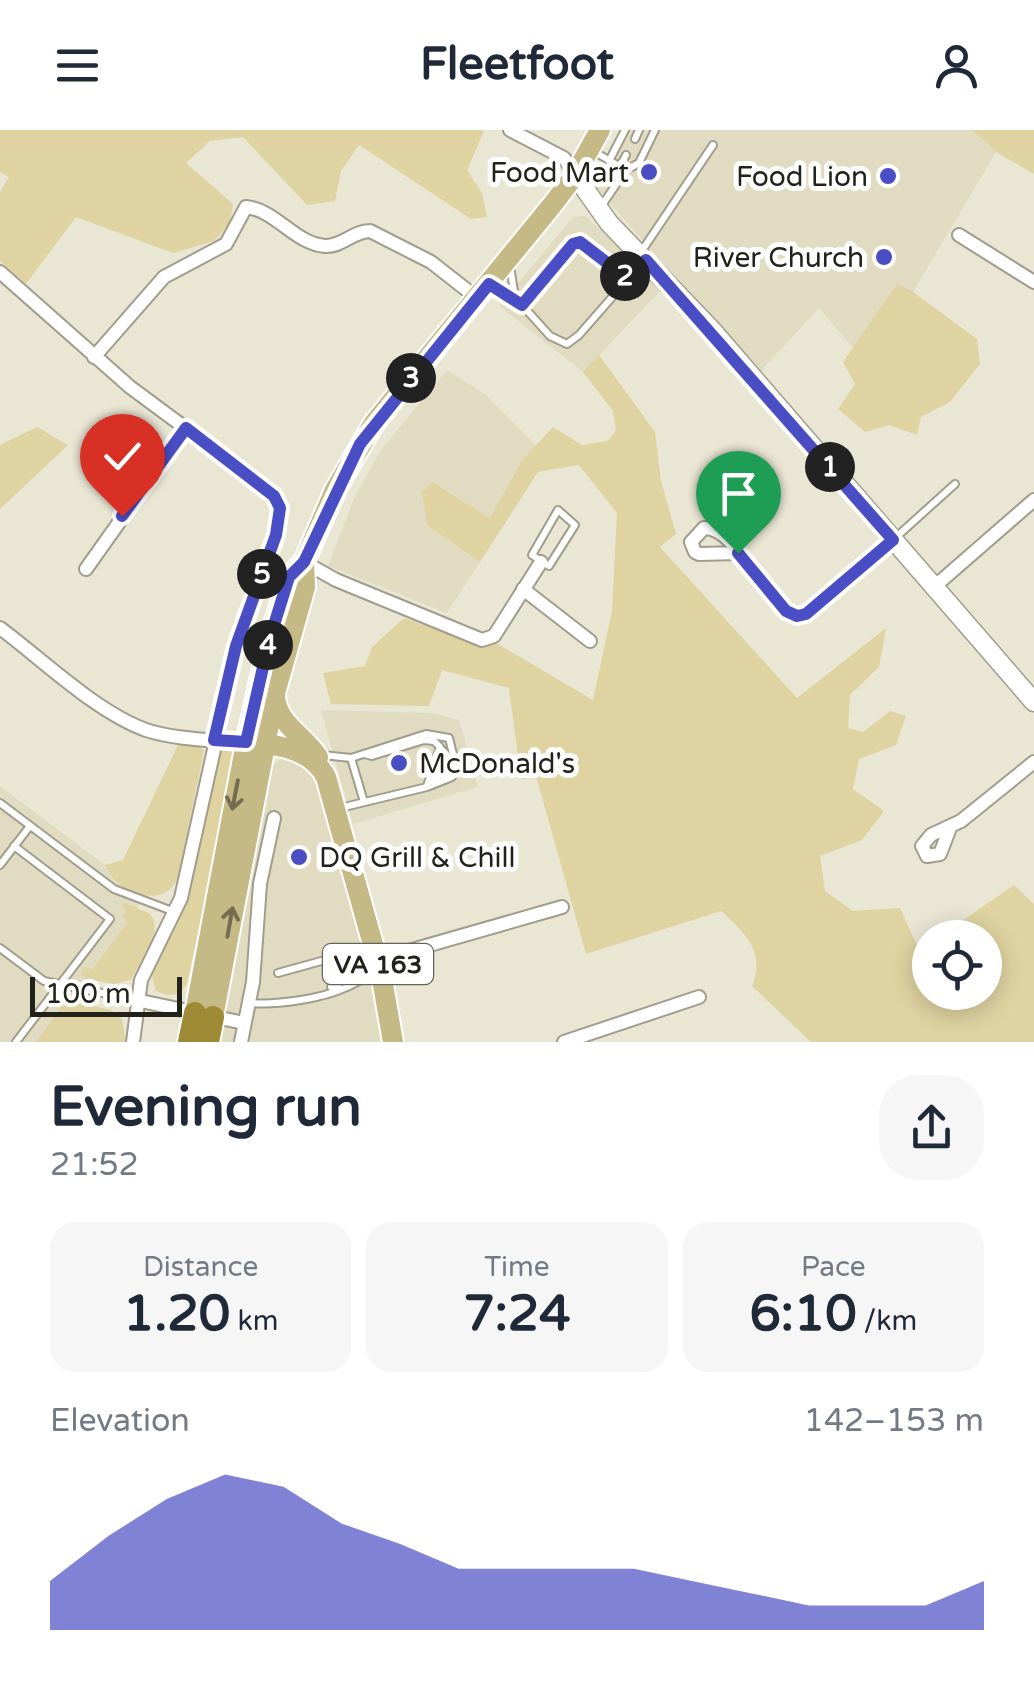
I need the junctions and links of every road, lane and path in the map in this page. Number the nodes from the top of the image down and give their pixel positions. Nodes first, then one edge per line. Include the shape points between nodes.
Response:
1 (510, 130) edge
2 (600, 130) edge
3 (625, 130) edge
4 (639, 130) edge
5 (655, 130) edge
6 (635, 139) dead end
7 (713, 145) dead end
8 (600, 155) junction
9 (626, 156) dead end
10 (623, 168) junction
11 (575, 175) junction
12 (599, 210) junction
13 (959, 236) dead end
14 (643, 257) junction
15 (509, 260) junction
16 (0, 272) edge
17 (628, 279) junction
18 (1034, 282) edge
19 (483, 291) junction
20 (515, 298) junction
21 (522, 305) junction
22 (94, 357) junction
23 (186, 428) junction
24 (955, 484) dead end
25 (1034, 500) edge
26 (893, 540) junction
27 (738, 553) dead end
28 (304, 562) junction
29 (541, 562) junction
30 (86, 569) dead end
31 (934, 588) junction
32 (523, 589) junction
33 (0, 628) edge
34 (590, 641) dead end
35 (275, 693) junction
36 (1034, 702) edge
37 (214, 740) junction
38 (256, 743) junction
39 (440, 748) junction
40 (362, 753) junction
41 (351, 758) junction
42 (316, 760) junction
43 (1034, 762) edge
44 (429, 783) junction
45 (364, 802) junction
46 (0, 803) edge
47 (334, 810) junction
48 (274, 818) dead end
49 (30, 826) junction
50 (950, 828) dead end
51 (14, 846) junction
52 (0, 865) edge
53 (562, 907) dead end
54 (176, 912) junction
55 (0, 948) edge
56 (379, 966) junction
57 (278, 973) dead end
58 (60, 984) junction
59 (313, 996) junction
60 (699, 997) dead end
61 (136, 1000) junction
62 (248, 1002) junction
63 (204, 1015) junction
64 (244, 1023) junction
65 (16, 1042) edge
66 (133, 1042) edge
67 (189, 1042) edge
68 (208, 1042) edge
69 (241, 1042) edge
70 (393, 1042) edge
71 (564, 1042) edge

1 - 11 street via 564,158
2 - 8 main road
3 - 8 lane
4 - 6 lane
5 - 10 lane via 639,163
7 - 14 lane
8 - 10 lane
8 - 11 main road
9 - 10 lane
10 - 12 lane
11 - 12 street
11 - 15 main road
12 - 14 street
13 - 18 street
14 - 17 lane
14 - 26 street
15 - 19 main road
15 - 20 lane
16 - 22 street
17 - 21 lane via 580,242
17 - 21 lane via 567,344 550,336
19 - 20 lane
19 - 22 street via 370,231 318,245 246,207 226,244 164,277
19 - 28 main road via 360,444
20 - 21 lane
22 - 23 street
23 - 30 street
23 - 37 street via 269,490 280,508
24 - 26 lane
25 - 31 street
26 - 27 street via 797,616
26 - 31 street
28 - 32 street via 482,640 494,636
28 - 35 main road via 305,587
28 - 38 main road via 289,577 269,641
29 - 29 lane via 532,555 558,510 576,525 549,566
29 - 32 street
31 - 36 street
32 - 34 street
33 - 37 street via 132,723
35 - 38 main road
35 - 42 main road via 276,709
37 - 38 street
37 - 54 street
38 - 42 main road
38 - 63 main road
39 - 40 lane via 424,740
39 - 44 lane
39 - 44 lane via 450,764
40 - 41 lane
40 - 44 lane via 426,734 449,738 456,758 452,777
41 - 42 lane
41 - 45 lane
42 - 47 main road, VA 163
43 - 50 street
44 - 45 lane
45 - 47 lane
46 - 49 lane
47 - 56 main road, VA 163
48 - 62 street via 256,909
49 - 51 lane
49 - 54 lane via 114,889
51 - 52 lane
51 - 58 lane via 110,918
53 - 56 street
54 - 61 street
55 - 58 lane
56 - 59 lane via 348,987
56 - 70 main road, VA 163
57 - 59 lane via 338,961 338,985
58 - 61 lane
58 - 65 lane
59 - 62 lane
60 - 71 street
61 - 63 street
61 - 66 street
62 - 64 street
63 - 64 street
63 - 67 highway
63 - 68 highway
64 - 69 street

